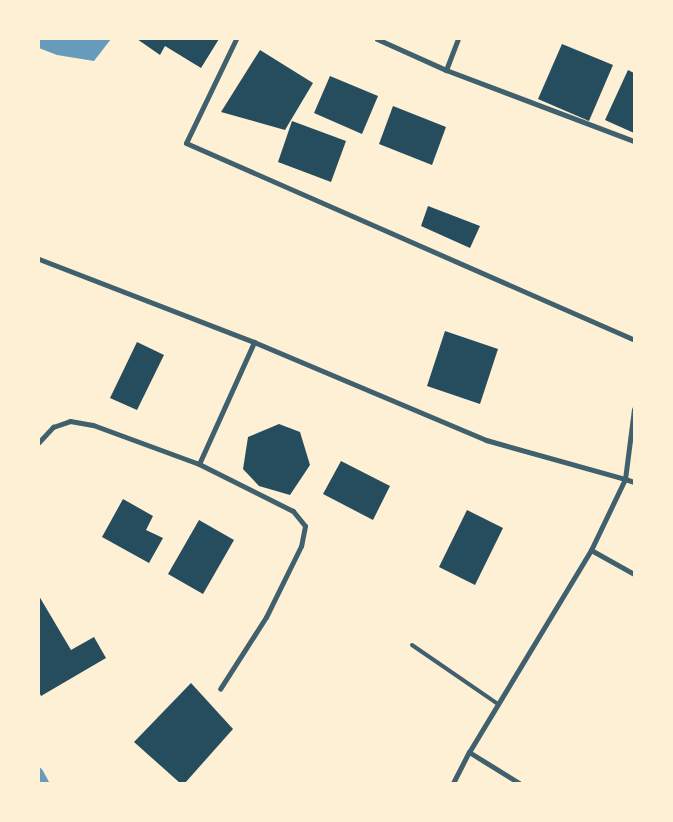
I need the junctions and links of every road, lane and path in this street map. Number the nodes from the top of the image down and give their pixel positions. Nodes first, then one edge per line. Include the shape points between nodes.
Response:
1 (236, 39) edge
2 (377, 39) edge
3 (458, 39) edge
4 (446, 70) junction
5 (634, 141) edge
6 (39, 259) edge
7 (634, 340) edge
8 (254, 342) junction
9 (634, 409) edge
10 (39, 442) edge
11 (199, 464) junction
12 (625, 479) junction
13 (634, 482) edge
14 (591, 550) junction
15 (634, 574) edge
16 (412, 644) dead end
17 (220, 689) dead end
18 (498, 704) junction
19 (469, 752) junction
20 (453, 783) edge
21 (519, 783) edge

1 - 7 street via 186,143
2 - 4 street
3 - 4 street
4 - 5 street
6 - 8 street
8 - 11 street
8 - 12 street via 486,440
9 - 12 street
10 - 11 street via 53,427 70,421 93,426
11 - 17 street via 293,511 305,526 301,546 266,617
12 - 13 street
12 - 14 street
14 - 15 street
14 - 18 street
16 - 18 lane
18 - 19 street
19 - 20 street
19 - 21 street

